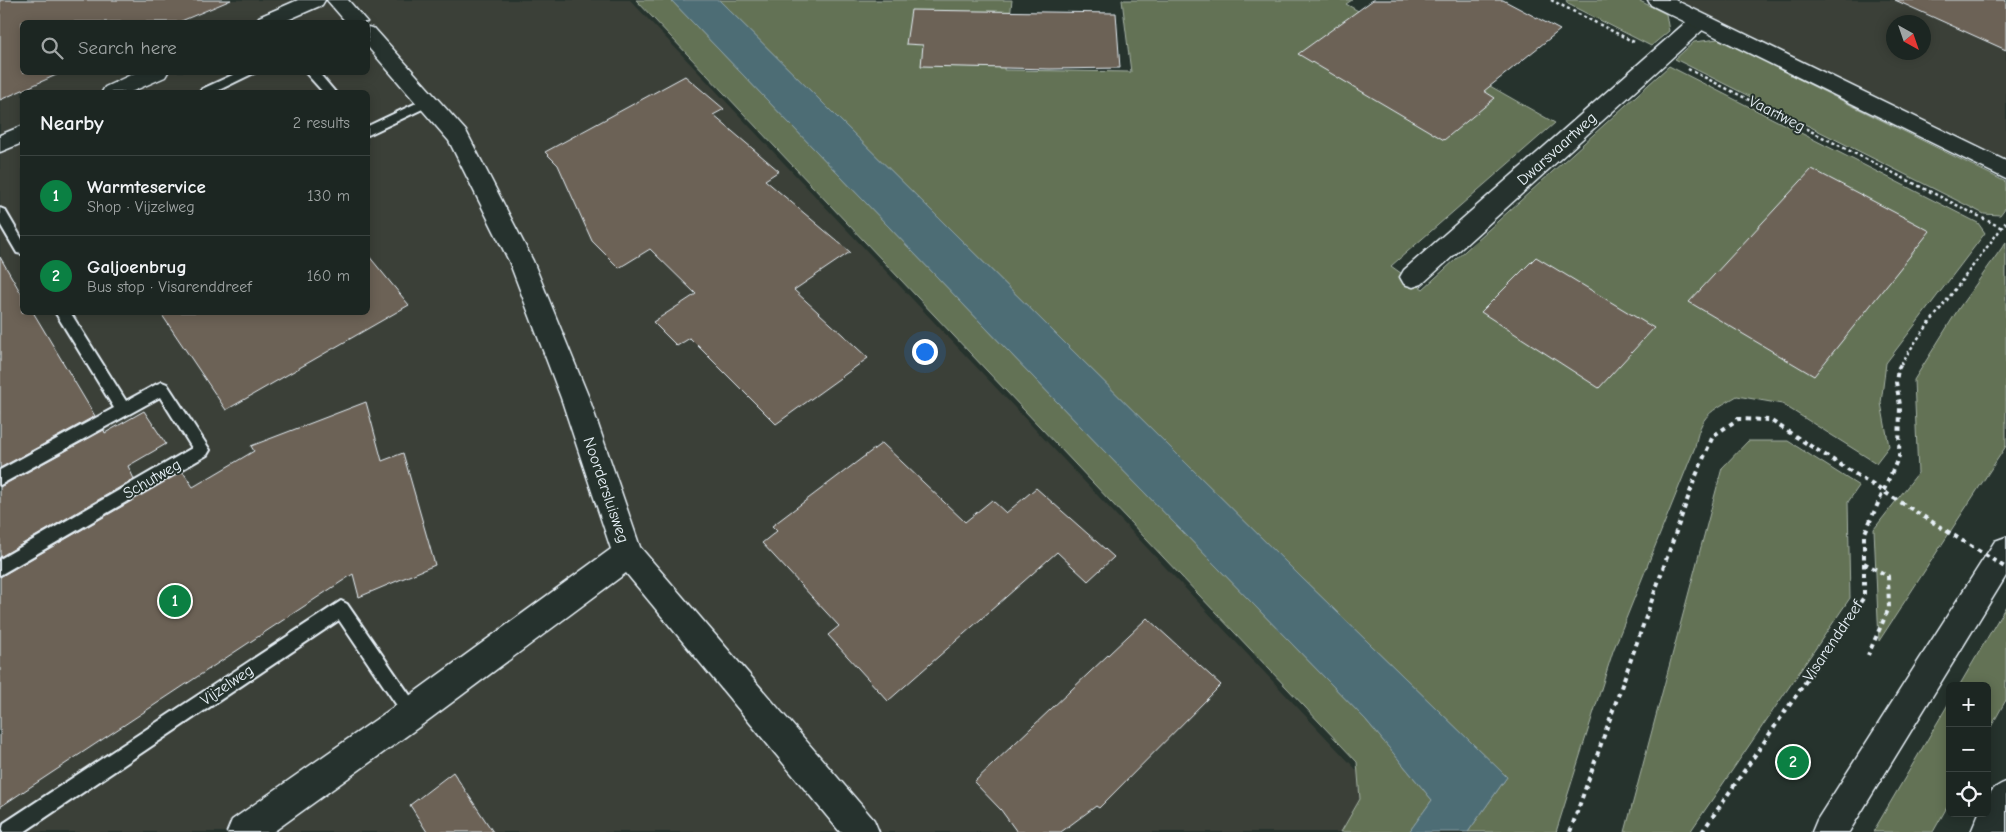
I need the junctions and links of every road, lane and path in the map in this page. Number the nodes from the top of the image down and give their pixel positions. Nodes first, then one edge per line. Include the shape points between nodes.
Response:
1 (315, 0) edge
2 (337, 0) edge
3 (1552, 0) edge
4 (1658, 0) edge
5 (1558, 1) edge
6 (270, 20) edge
7 (355, 20) edge
8 (1700, 21) junction
9 (370, 36) edge
10 (1661, 56) junction
11 (150, 75) edge
12 (243, 75) edge
13 (314, 75) edge
14 (117, 90) edge
15 (210, 90) edge
16 (327, 90) edge
17 (427, 102) junction
18 (370, 130) edge
19 (20, 135) edge
20 (0, 144) edge
21 (2006, 171) edge
22 (0, 212) edge
23 (2006, 222) edge
24 (2002, 228) junction
25 (20, 246) edge
26 (1413, 277) dead end
27 (64, 315) edge
28 (123, 410) junction
29 (0, 478) edge
30 (2006, 550) edge
31 (628, 554) junction
32 (1864, 563) junction
33 (0, 568) edge
34 (2006, 568) edge
35 (1868, 655) dead end
36 (412, 713) junction
37 (2006, 799) edge
38 (12, 832) edge
39 (244, 832) edge
40 (862, 832) edge
41 (1570, 832) edge
42 (1702, 832) edge
43 (1829, 832) edge
44 (1988, 832) edge

1 - 6 street
2 - 7 street
3 - 5 path, Vaartweg
4 - 8 street
5 - 10 path, Vaartweg
8 - 10 street, Dwarsvaartweg
8 - 21 street
9 - 17 street, Noordersluisweg
10 - 24 path, Vaartweg
10 - 26 street, Dwarsvaartweg
11 - 14 street
12 - 15 lane
13 - 16 lane
17 - 18 lane
17 - 31 street, Noordersluisweg via 458,137 521,261 575,398
19 - 20 street
22 - 25 lane
23 - 24 path, Visarenddreef
24 - 32 path, Visarenddreef via 1898,369 1899,456 1864,535
27 - 28 lane
28 - 29 lane, Schutweg
28 - 33 lane, Schutweg via 162,388 202,450
30 - 43 street
31 - 36 street
31 - 40 street, Noordersluisweg
32 - 35 path via 1888,576 1890,608
32 - 42 path, Visarenddreef via 1864,597
34 - 41 path, bridge via 1770,420 1738,419 1713,436 1695,478
36 - 38 lane, Vijzelweg via 341,608
36 - 39 street
37 - 44 street

